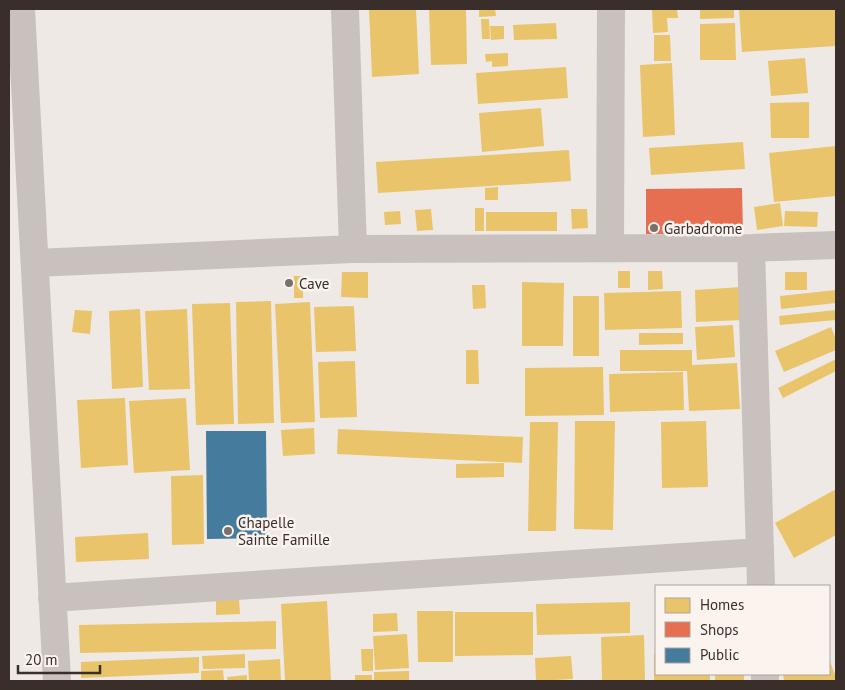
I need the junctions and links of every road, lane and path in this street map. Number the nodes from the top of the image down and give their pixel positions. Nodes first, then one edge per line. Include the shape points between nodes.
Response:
1 (21, 9) edge
2 (345, 9) edge
3 (611, 9) edge
4 (836, 245) edge
5 (610, 247) junction
6 (751, 248) junction
7 (353, 249) junction
8 (35, 263) junction
9 (760, 552) junction
10 (761, 585) edge
11 (52, 598) junction
12 (57, 681) edge

1 - 8 street
2 - 7 street
3 - 5 street
4 - 6 street
5 - 6 street
5 - 7 street
6 - 9 street
7 - 8 street
8 - 11 street
9 - 10 street
9 - 11 street
11 - 12 street

